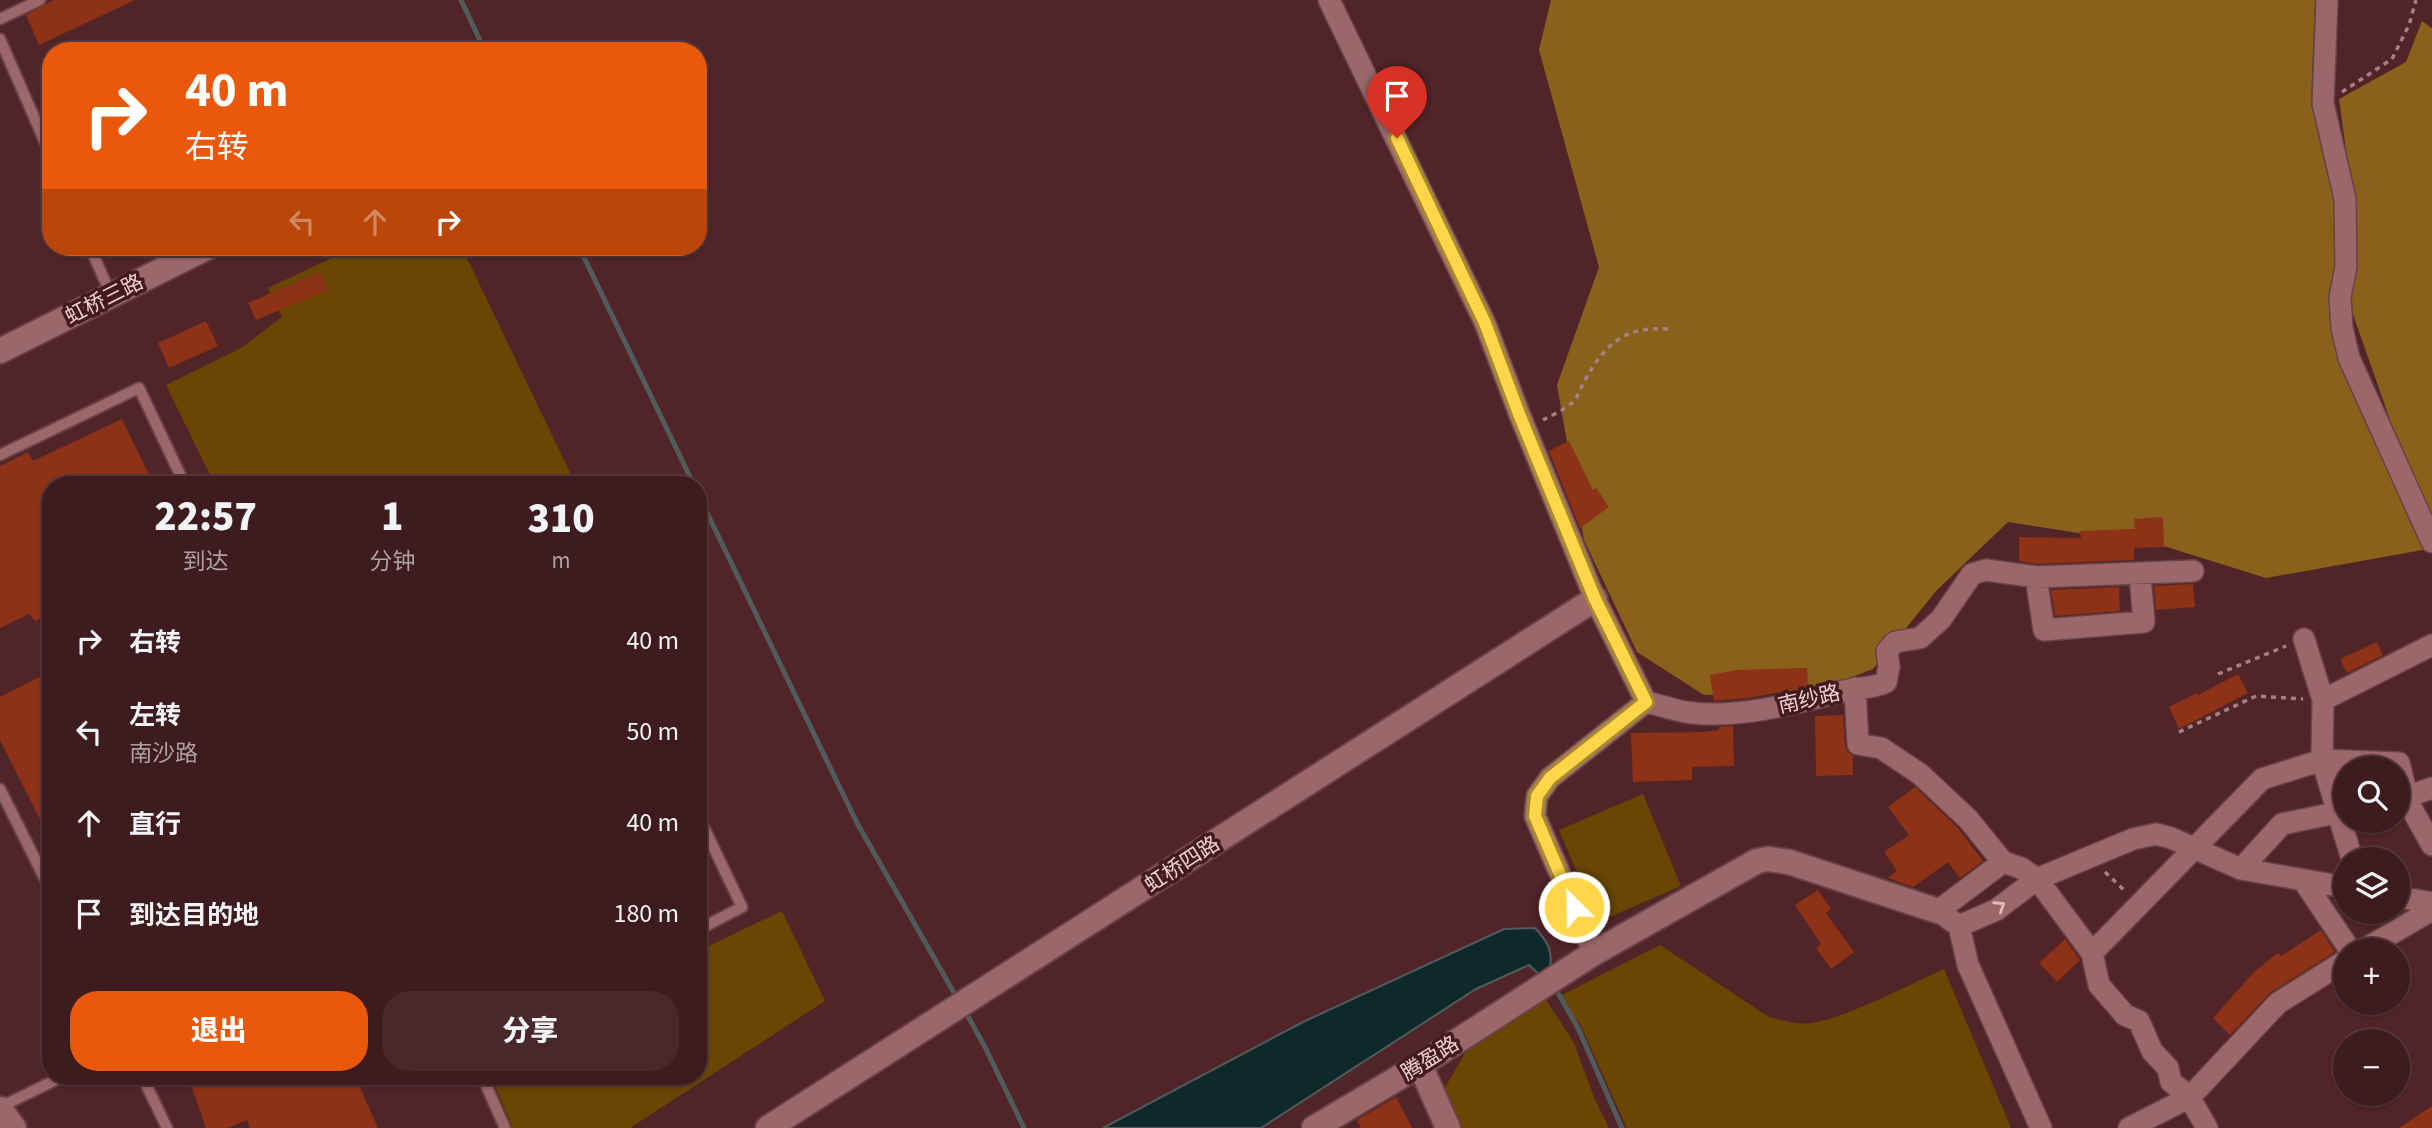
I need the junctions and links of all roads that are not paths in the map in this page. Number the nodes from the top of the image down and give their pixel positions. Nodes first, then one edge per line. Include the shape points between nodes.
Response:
1 (40, 0) edge
2 (1329, 0) edge
3 (2327, 0) edge
4 (0, 19) edge
5 (0, 39) edge
6 (42, 135) edge
7 (94, 256) edge
8 (190, 256) edge
9 (111, 295) junction
10 (0, 351) edge
11 (0, 455) edge
12 (181, 476) edge
13 (2432, 542) edge
14 (2193, 571) dead end
15 (2140, 575) junction
16 (2036, 577) junction
17 (1595, 599) junction
18 (2304, 639) road end
19 (2432, 645) edge
20 (1854, 688) junction
21 (2323, 700) junction
22 (1646, 702) junction
23 (2322, 760) junction
24 (2333, 760) edge
25 (2432, 788) edge
26 (0, 789) edge
27 (2333, 789) edge
28 (2410, 795) edge
29 (2410, 811) edge
30 (2333, 814) edge
31 (707, 834) edge
32 (2432, 845) edge
33 (2194, 848) junction
34 (2003, 862) junction
35 (2241, 869) junction
36 (42, 873) edge
37 (2038, 879) junction
38 (2303, 880) junction
39 (2333, 885) edge
40 (2410, 899) edge
41 (2432, 903) edge
42 (2432, 910) edge
43 (1938, 911) junction
44 (707, 925) edge
45 (1959, 926) junction
46 (2342, 938) edge
47 (2384, 938) edge
48 (1594, 953) junction
49 (2092, 953) junction
50 (2333, 969) edge
51 (1420, 1065) junction
52 (46, 1085) edge
53 (146, 1085) edge
54 (486, 1085) edge
55 (2190, 1097) junction
56 (0, 1108) edge
57 (1317, 1127) edge
58 (14, 1128) edge
59 (167, 1128) edge
60 (505, 1128) edge
61 (768, 1128) edge
62 (1448, 1128) edge
63 (2041, 1128) edge
64 (2129, 1128) edge
65 (2207, 1128) edge

1 - 4 lane
2 - 17 street via 1485,323
3 - 13 street via 2323,103 2345,199 2342,328 2350,358
5 - 6 lane
7 - 9 lane
8 - 9 street, 虹桥三路
9 - 10 street, 虹桥三路
11 - 12 lane via 139,388
14 - 15 street
15 - 16 street
15 - 16 street via 2144,622 2044,630
16 - 20 street via 1986,570 1972,574 1941,619 1920,638 1895,642 1887,651 1885,682 1874,688
17 - 22 street
17 - 61 street, 虹桥四路
18 - 21 street
19 - 21 street
20 - 22 street, 南纱路 via 1753,711 1693,713
20 - 34 street, 南纱路 via 1858,744 1881,748 1920,774 1968,819
21 - 23 street
22 - 48 street via 1550,778 1537,796 1535,816
23 - 24 street
23 - 27 street
23 - 33 street via 2262,779
25 - 28 street
26 - 36 lane
29 - 32 street
30 - 35 street via 2282,824
31 - 44 lane via 742,907
33 - 35 street
33 - 37 street via 2156,834 2133,839
33 - 49 street
34 - 37 street, 南纱路
34 - 43 street
35 - 38 street
45 -> 37 street via 1996,910
37 - 49 street
38 - 39 street
38 - 46 street
40 - 41 street
42 - 47 street
43 - 45 street
43 - 48 street, 腾盈路 via 1768,859 1747,866
45 - 63 street via 1968,965
48 - 51 street, 腾盈路
49 - 55 street via 2099,985 2125,1015 2139,1021 2152,1051 2168,1068 2171,1082
50 - 55 street via 2278,1003
51 - 57 street, 腾盈路
51 - 62 street
52 - 56 lane
53 - 59 lane
54 - 60 lane
55 - 64 street
55 - 65 street
56 - 58 street

